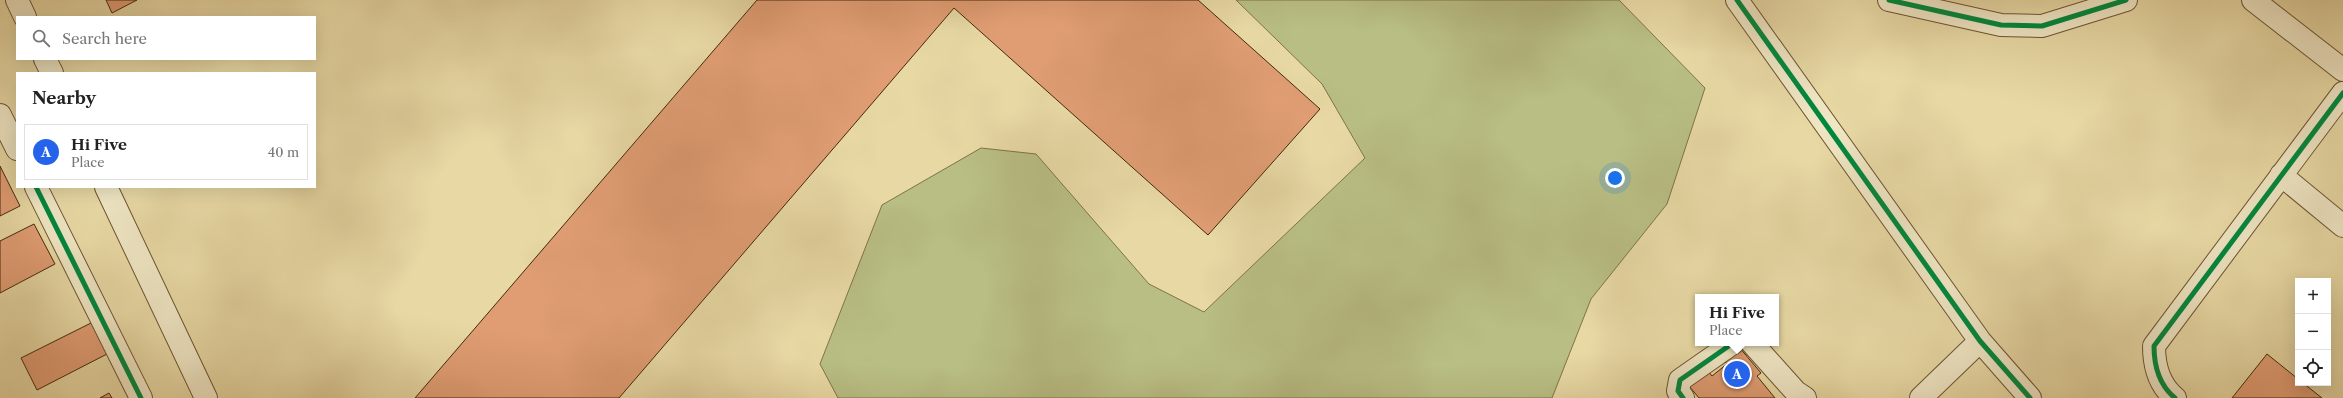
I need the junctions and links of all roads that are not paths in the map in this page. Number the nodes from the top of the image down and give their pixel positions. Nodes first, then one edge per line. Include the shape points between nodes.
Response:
1 (17, 0) edge
2 (1736, 0) edge
3 (1889, 0) edge
4 (2126, 0) edge
5 (2253, 0) edge
6 (25, 16) edge
7 (46, 60) edge
8 (2343, 70) edge
9 (52, 72) edge
10 (2343, 93) edge
11 (0, 115) edge
12 (16, 147) edge
13 (2281, 175) junction
14 (36, 188) edge
15 (106, 188) edge
16 (2343, 226) edge
17 (1980, 341) junction
18 (1729, 346) edge
19 (1755, 346) edge
20 (141, 398) edge
21 (206, 398) edge
22 (1683, 398) edge
23 (1805, 398) edge
24 (1921, 398) edge
25 (2030, 398) edge
26 (2175, 398) edge

1 - 6 street
2 - 17 street
3 - 4 street via 2001,25 2042,26
5 - 8 street
7 - 9 street
10 - 13 street
11 - 12 street
13 - 16 street
13 - 26 street via 2154,346 2154,362 2159,379
14 - 20 street
15 - 21 street
17 - 24 street
17 - 25 street
18 - 22 street via 1680,380 1678,391
19 - 23 street via 1796,392

